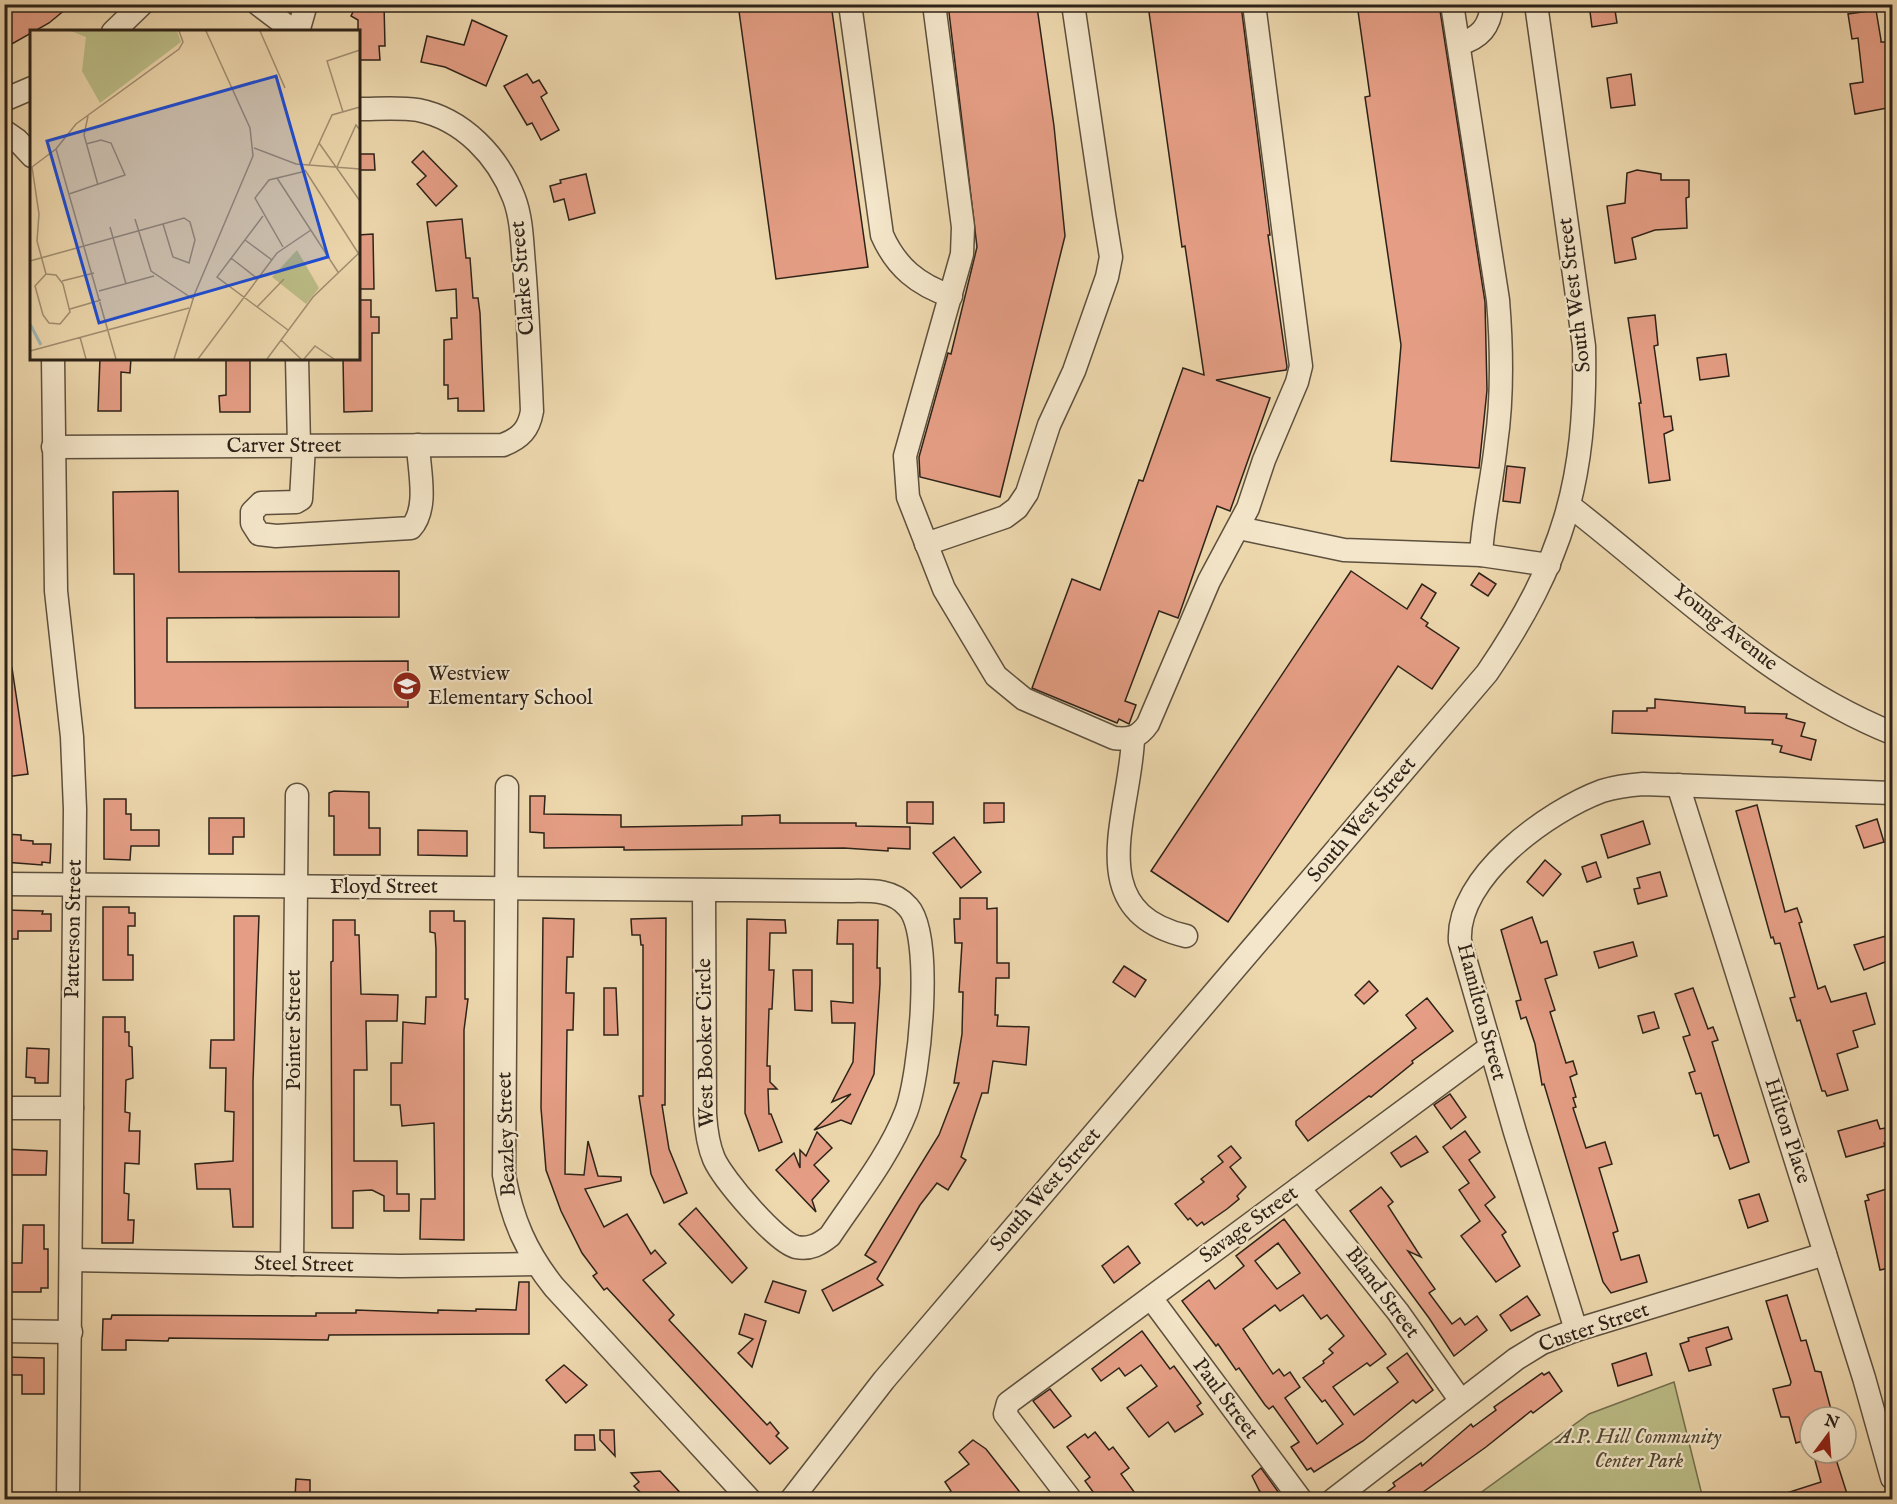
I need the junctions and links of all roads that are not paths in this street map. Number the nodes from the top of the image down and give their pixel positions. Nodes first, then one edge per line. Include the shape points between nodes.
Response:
1 (142, 4) edge
2 (258, 4) edge
3 (306, 4) edge
4 (850, 4) edge
5 (934, 4) edge
6 (1073, 4) edge
7 (1254, 4) edge
8 (1452, 4) edge
9 (1492, 4) edge
10 (1536, 4) edge
11 (115, 30) edge
12 (294, 30) edge
13 (298, 30) edge
14 (1459, 44) junction
15 (30, 89) edge
16 (4, 100) edge
17 (360, 109) edge
18 (4, 131) edge
19 (30, 154) edge
20 (951, 296) junction
21 (53, 360) edge
22 (297, 360) edge
23 (514, 441) joint
24 (418, 445) junction
25 (302, 446) junction
26 (53, 447) junction
27 (1570, 506) junction
28 (1239, 528) junction
29 (926, 544) junction
30 (1481, 555) junction
31 (1550, 566) junction
32 (1893, 733) edge
33 (1132, 738) junction
34 (1678, 785) junction
35 (507, 787) dead end
36 (1893, 793) edge
37 (297, 795) dead end
38 (4, 884) edge
39 (74, 885) junction
40 (296, 886) junction
41 (506, 888) junction
42 (704, 890) junction
43 (1186, 936) dead end
44 (1490, 1047) junction
45 (4, 1108) edge
46 (72, 1108) junction
47 (1299, 1188) junction
48 (818, 1245) joint
49 (1825, 1254) junction
50 (71, 1260) junction
51 (292, 1264) junction
52 (536, 1264) junction
53 (1150, 1298) junction
54 (1576, 1330) junction
55 (4, 1331) edge
56 (71, 1332) junction
57 (1461, 1401) junction
58 (1893, 1478) edge
59 (69, 1500) edge
60 (750, 1500) edge
61 (791, 1500) edge
62 (1071, 1500) edge
63 (1301, 1500) edge
64 (1333, 1500) edge

1 - 11 street
2 - 12 street
3 - 13 street
4 - 20 street via 882,234 899,265 916,280
5 - 20 street via 963,227 962,254
6 - 29 street via 1109,234 1111,257 1107,277 1027,493 1017,508 995,522
7 - 28 street via 1301,366
8 - 14 street
9 - 14 street via 1488,24 1481,34
10 - 27 street, South West Street via 1584,346 1583,431
14 - 30 street via 1502,348 1497,435
15 - 16 street
17 - 23 street, Clarke Street via 417,110 439,116 474,138 505,176 520,218 532,411 527,428
18 - 19 street
20 - 29 street via 905,456 908,497
21 - 26 street, Patterson Street
22 - 25 street
23 - 24 street, Carver Street via 503,445
24 - 25 street, Carver Street
24 - 25 street via 422,508 411,528 259,534 252,523 252,512 261,503 301,499
25 - 26 street, Carver Street
26 - 39 street, Patterson Street via 57,615 72,737
27 - 31 street, South West Street
27 - 32 street, Young Avenue via 1768,663 1846,711
28 - 30 street via 1344,550
28 - 33 street via 1209,581 1148,724
29 - 33 street via 949,599 996,676 1010,690 1114,738
30 - 31 street
31 - 61 street, South West Street via 1487,673 889,1374
33 - 43 street via 1132,761 1118,839 1120,882 1130,901 1153,924
34 - 36 street, Hamilton Street
34 - 44 street, Hamilton Street via 1618,787 1575,803 1549,819 1481,878 1459,926
34 - 49 street, Hilton Place
35 - 41 street, Beazley Street
37 - 40 street, Pointer Street
38 - 39 street, Floyd Street
39 - 40 street, Floyd Street
39 - 46 street, Patterson Street
40 - 41 street, Floyd Street
40 - 51 street, Pointer Street
41 - 42 street, Floyd Street
41 - 52 street, Beazley Street via 504,1175 516,1225
42 - 48 street, West Booker Circle via 705,1114 714,1159 780,1238 797,1247
42 - 48 street, Floyd Street via 882,892 907,905 914,914 921,936 920,1052 915,1083 896,1134 830,1236
44 - 47 street, Savage Street
44 - 54 street, Hamilton Street
45 - 46 street
46 - 50 street, Patterson Street
47 - 53 street, Savage Street
47 - 57 street, Bland Street via 1398,1312
49 - 54 street, Custer Street
49 - 58 street, Hilton Place
50 - 51 street, Steel Street
50 - 56 street, Patterson Street
51 - 52 street, Steel Street
52 - 60 street, Beazley Street
53 - 62 street, Savage Street via 1004,1408
53 - 63 street, Paul Street
54 - 57 street, Custer Street via 1542,1343 1516,1359
55 - 56 street
56 - 59 street, Patterson Street
57 - 64 street, Custer Street

